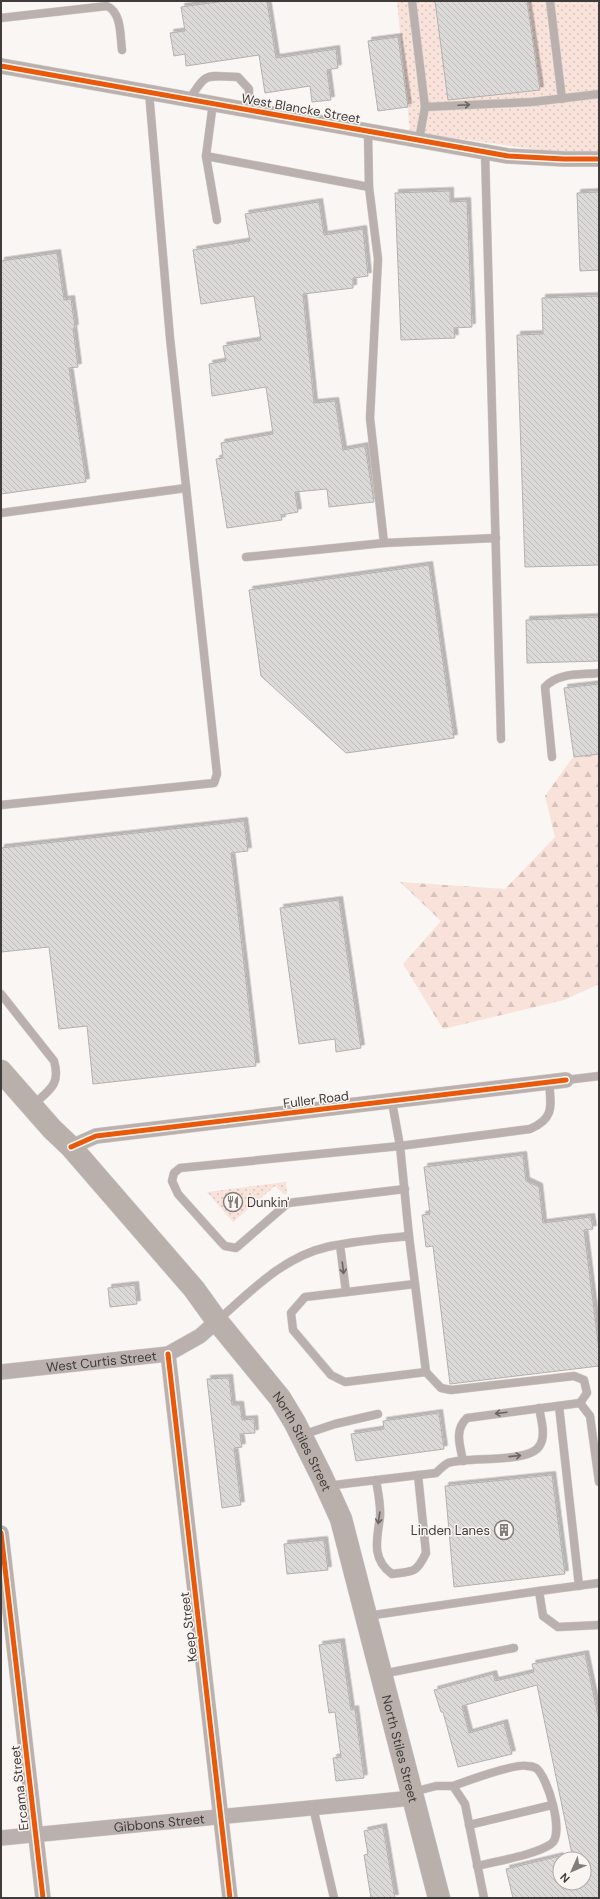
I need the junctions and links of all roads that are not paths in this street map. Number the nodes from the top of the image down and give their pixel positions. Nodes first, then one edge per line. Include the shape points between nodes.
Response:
1 (412, 1) edge
2 (550, 1) edge
3 (1, 18) edge
4 (122, 50) dead end
5 (1, 66) edge
6 (149, 92) junction
7 (599, 94) edge
8 (190, 99) junction
9 (562, 99) junction
10 (213, 103) junction
11 (425, 107) junction
12 (249, 110) junction
13 (368, 131) junction
14 (419, 140) junction
15 (485, 152) junction
16 (206, 156) junction
17 (599, 159) edge
18 (369, 187) junction
19 (217, 220) dead end
20 (186, 488) junction
21 (1, 512) edge
22 (496, 538) junction
23 (384, 543) junction
24 (246, 557) dead end
25 (599, 673) edge
26 (501, 739) dead end
27 (552, 757) dead end
28 (1, 805) edge
29 (1, 994) edge
30 (1, 1071) edge
31 (599, 1076) edge
32 (566, 1080) joint
33 (549, 1082) junction
34 (392, 1102) junction
35 (32, 1106) junction
36 (400, 1146) junction
37 (71, 1147) junction
38 (405, 1189) junction
39 (409, 1236) junction
40 (340, 1245) junction
41 (415, 1284) junction
42 (346, 1292) junction
43 (217, 1321) junction
44 (168, 1354) junction
45 (1, 1372) edge
46 (426, 1372) junction
47 (580, 1403) junction
48 (559, 1406) junction
49 (539, 1408) junction
50 (378, 1414) dead end
51 (301, 1435) junction
52 (463, 1461) junction
53 (418, 1475) junction
54 (376, 1480) junction
55 (599, 1482) edge
56 (326, 1486) junction
57 (1, 1533) edge
58 (599, 1583) edge
59 (579, 1586) junction
60 (539, 1591) junction
61 (366, 1616) junction
62 (599, 1625) edge
63 (514, 1648) dead end
64 (381, 1674) junction
65 (453, 1786) junction
66 (412, 1796) junction
67 (552, 1805) junction
68 (313, 1807) junction
69 (221, 1816) junction
70 (469, 1824) junction
71 (35, 1835) junction
72 (1, 1838) edge
73 (478, 1866) junction
74 (43, 1898) edge
75 (230, 1898) edge
76 (334, 1898) edge
77 (439, 1898) edge
78 (484, 1898) edge

1 - 11 lane
2 - 9 lane
3 - 4 lane via 107,6 117,14
5 - 6 street, West Blancke Street
6 - 8 street, West Blancke Street
6 - 20 lane
7 - 9 lane
8 - 10 street, West Blancke Street
8 - 12 lane via 200,81 208,76 238,77 249,89
11 -> 9 lane
10 - 12 street, West Blancke Street
10 - 16 lane
11 - 14 lane
12 - 13 street, West Blancke Street
13 - 14 street, West Blancke Street
13 - 18 lane
14 - 15 street, West Blancke Street
15 - 17 street, West Blancke Street via 516,157
15 - 22 lane
16 - 18 lane
16 - 19 lane
18 - 23 lane via 378,259 370,418
20 - 21 lane
20 - 28 lane via 217,774 214,783
22 - 23 lane
22 - 26 lane
23 - 24 lane
25 - 27 lane via 561,677 545,687
29 - 35 lane via 54,1061 57,1073 53,1086
30 - 35 main road, North Stiles Street
31 - 32 lane
32 - 33 street, Fuller Road
33 - 34 street, Fuller Road
33 - 36 lane via 552,1109 548,1118 530,1129
34 - 36 lane
34 - 37 street, Fuller Road via 96,1136
35 - 37 main road, North Stiles Street
36 - 38 lane
36 - 38 lane via 180,1168 174,1173 172,1181 178,1194 221,1242 231,1248 236,1248 288,1203
37 - 43 main road, North Stiles Street via 194,1289
38 - 39 lane
39 - 40 lane
39 - 41 lane
40 -> 42 lane
40 - 43 lane via 305,1254 287,1264
41 - 42 lane
41 - 46 lane
42 - 46 lane via 305,1297 291,1313 293,1330 331,1375 345,1382
43 - 44 street, West Curtis Street via 200,1336
43 - 51 main road, North Stiles Street via 280,1398
44 - 45 street, West Curtis Street
44 - 69 street, Keep Street
46 - 47 lane via 441,1388 451,1390 574,1376 584,1380 587,1393
47 - 48 lane
47 - 55 lane via 590,1416
48 - 49 lane
48 - 59 lane
52 -> 49 lane via 522,1456 534,1452 540,1445 543,1435
49 -> 52 lane via 467,1418 460,1424 458,1433
50 - 51 lane
51 - 56 main road, North Stiles Street
52 - 53 lane via 448,1464 436,1473
53 - 54 lane
54 -> 53 lane via 380,1516 376,1531 377,1553 384,1568 392,1574 416,1570 426,1553
54 - 56 lane
56 - 61 main road, North Stiles Street via 341,1519
57 - 71 street, Ercama Street
58 - 59 lane
59 - 60 lane
60 - 61 lane
60 - 62 lane via 543,1616 558,1628
61 - 64 main road, North Stiles Street
63 - 64 lane
64 - 66 main road, North Stiles Street
65 - 66 lane via 436,1786
65 - 67 lane via 524,1765 536,1768 546,1782
65 - 70 lane via 465,1804
66 - 68 street, Gibbons Street
66 - 77 main road, North Stiles Street
67 - 70 lane
67 - 73 lane via 557,1827 556,1840 525,1854
68 - 69 street, Gibbons Street
68 - 76 lane
69 - 71 street, Gibbons Street
69 - 75 street, Keep Street
70 - 73 lane
71 - 72 street, Gibbons Street
71 - 74 street, Ercama Street
73 - 78 lane

